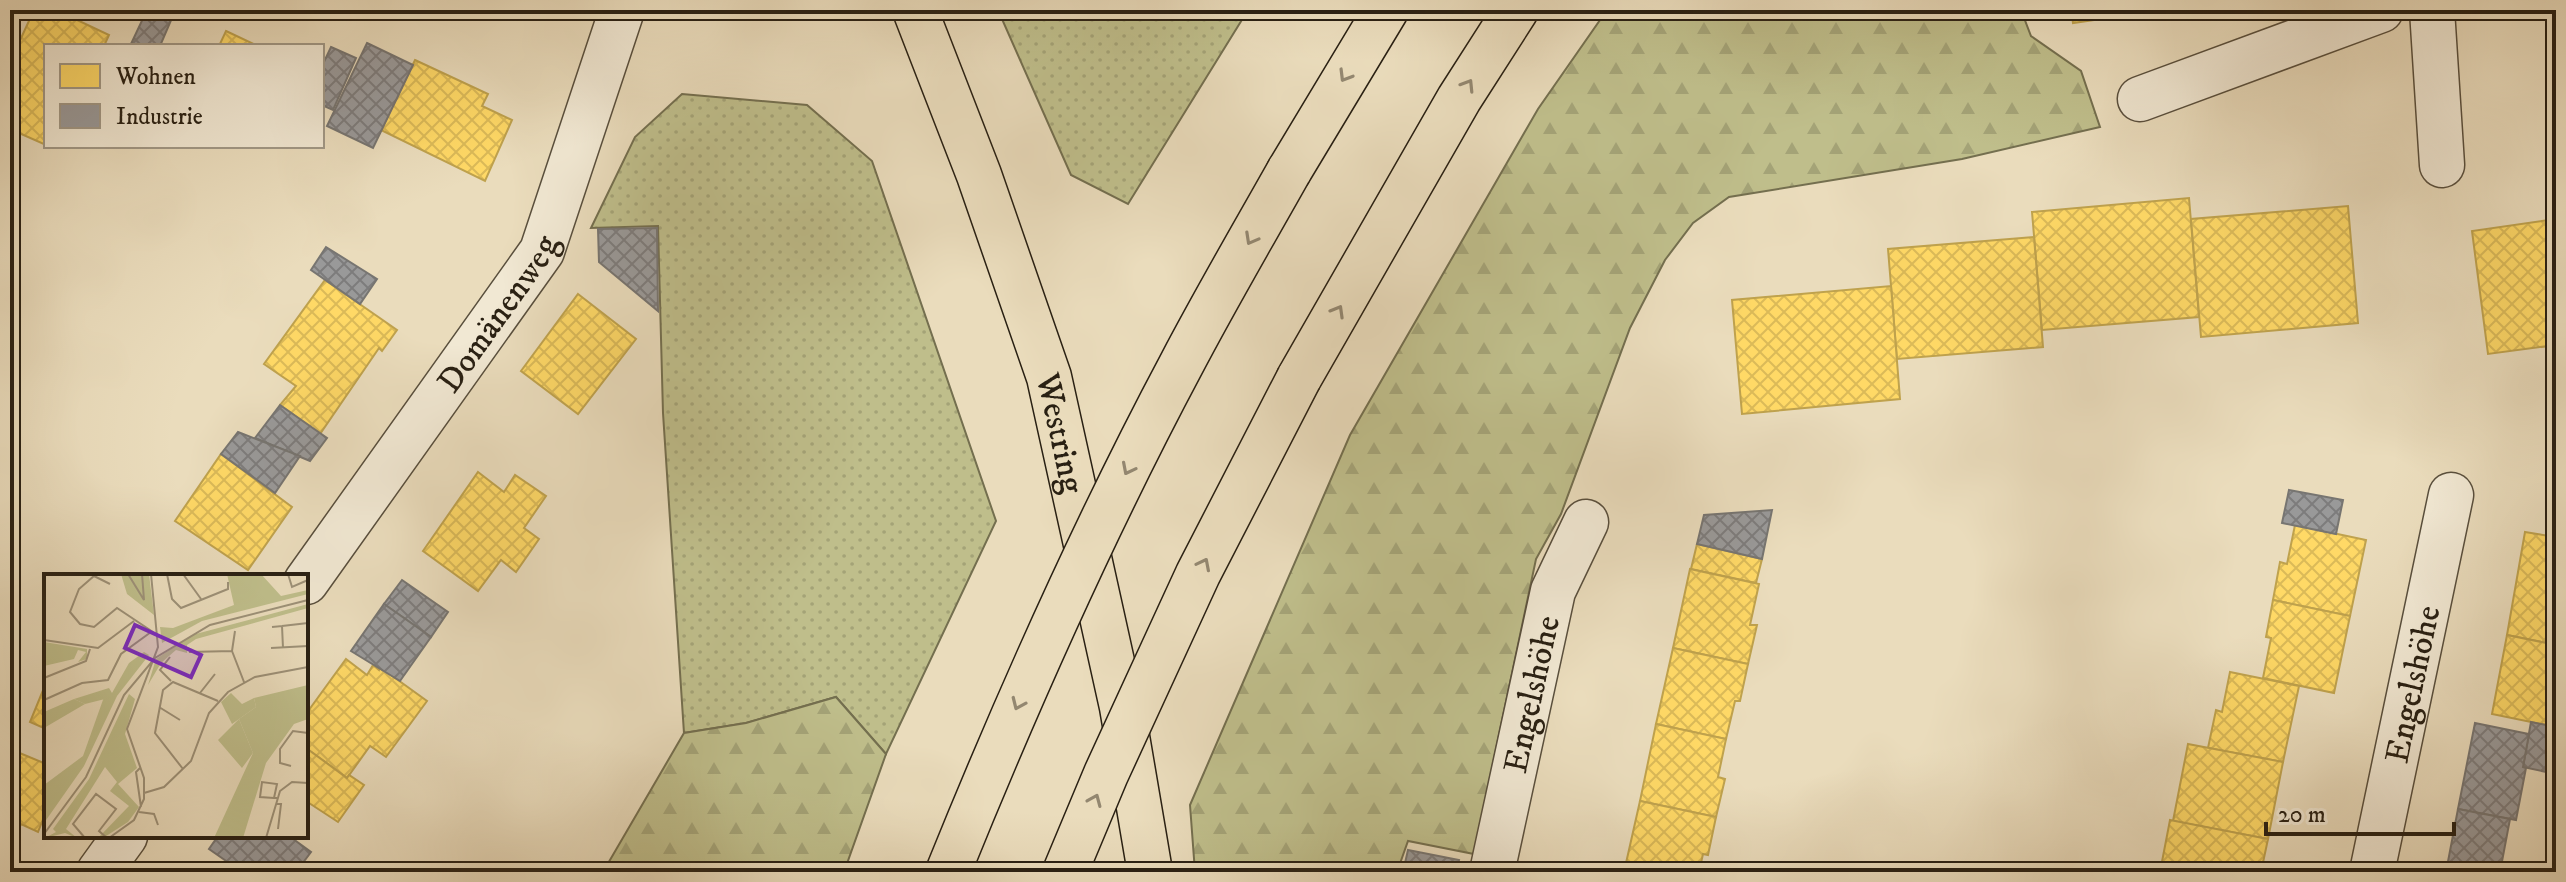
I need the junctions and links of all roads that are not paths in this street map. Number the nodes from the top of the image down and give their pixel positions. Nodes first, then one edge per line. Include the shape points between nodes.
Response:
1 (622, 10) edge
2 (915, 10) edge
3 (1386, 10) edge
4 (1516, 10) edge
5 (2381, 10) edge
6 (2432, 10) edge
7 (2140, 99) dead end
8 (2442, 165) dead end
9 (2451, 495) dead end
10 (1586, 522) dead end
11 (308, 579) edge
12 (124, 838) edge
13 (99, 872) edge
14 (948, 872) edge
15 (1065, 872) edge
16 (1150, 872) edge
17 (1492, 872) edge
18 (2372, 872) edge

1 - 11 street, Domänenweg via 542,251
2 - 16 main road, Westring via 1049,377 1122,707
3 -> 14 main road, bridge via 1182,363 1084,558
15 -> 4 main road, bridge via 1198,574 1299,378
5 - 7 street
6 - 8 street
9 - 18 street, Engelshöhe
10 - 17 street, Engelshöhe via 1553,591
12 - 13 street

